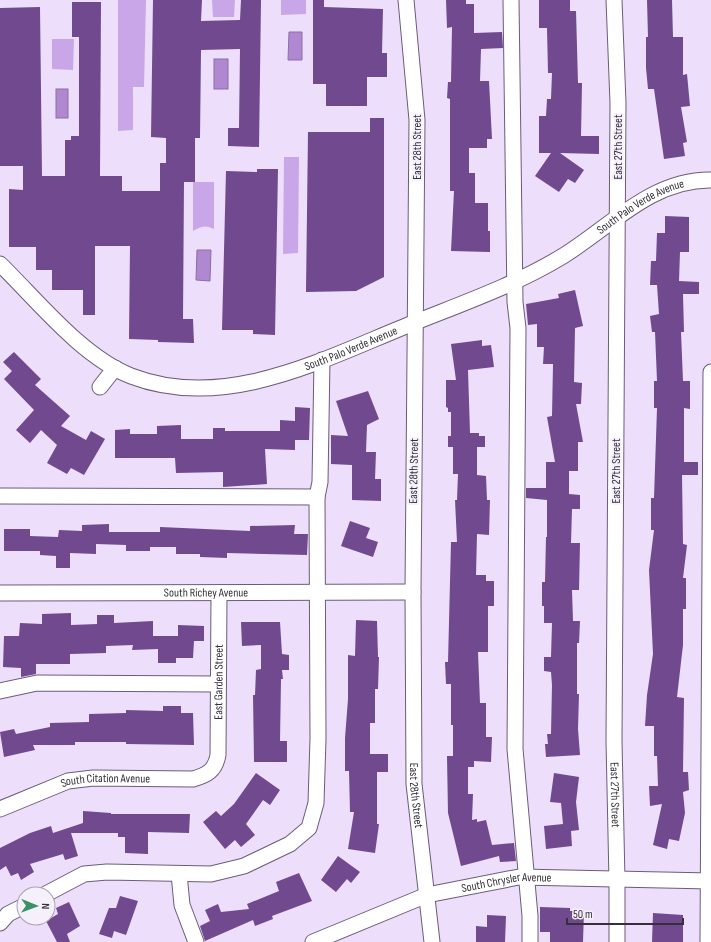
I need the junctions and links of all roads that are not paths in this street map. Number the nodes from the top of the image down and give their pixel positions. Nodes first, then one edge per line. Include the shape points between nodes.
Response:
1 (406, 0) edge
2 (511, 0) edge
3 (614, 0) edge
4 (711, 180) edge
5 (618, 218) junction
6 (0, 264) edge
7 (515, 281) junction
8 (416, 322) junction
9 (322, 360) junction
10 (115, 368) junction
11 (711, 372) edge
12 (100, 387) dead end
13 (0, 496) edge
14 (317, 497) junction
15 (317, 592) junction
16 (413, 592) junction
17 (0, 593) edge
18 (219, 593) junction
19 (218, 684) junction
20 (0, 691) edge
21 (213, 770) joint
22 (710, 788) edge
23 (0, 808) edge
24 (179, 874) junction
25 (527, 877) junction
26 (617, 880) junction
27 (710, 882) edge
28 (56, 889) edge
29 (427, 895) junction
30 (16, 910) edge
31 (0, 923) edge
32 (331, 938) edge
33 (196, 942) edge
34 (313, 942) edge
35 (432, 942) edge
36 (530, 942) edge
37 (617, 942) edge
38 (708, 942) edge

1 - 8 street, East 28th Street via 418,120
2 - 7 street
3 - 5 street, East 27th Street via 618,103
4 - 5 street, South Palo Verde Avenue via 683,183 665,189 644,198
5 - 7 street, South Palo Verde Avenue via 562,256
5 - 26 street, East 27th Street via 614,741
6 - 10 street, South Palo Verde Avenue via 74,337
7 - 8 street, South Palo Verde Avenue
7 - 25 street via 518,328 515,749
8 - 9 street, South Palo Verde Avenue
8 - 16 street, East 28th Street
9 - 10 street, South Palo Verde Avenue via 265,379 208,389 188,389 150,383
9 - 14 street via 320,482
10 - 12 street
11 - 22 street
13 - 14 street
14 - 15 street
15 - 16 street, South Richey Avenue
15 - 18 street, South Richey Avenue
15 - 24 street via 316,803 309,828 290,844 244,866 211,874
16 - 29 street, East 28th Street via 414,784
17 - 18 street, South Richey Avenue
18 - 19 street, East Garden Street
19 - 20 street via 37,683
19 - 21 street, East Garden Street via 218,755
21 - 23 street, South Citation Avenue via 207,775 193,779 93,778 68,781
22 - 27 street
24 - 28 street via 84,874
24 - 33 street via 182,905
25 - 26 street, South Chrysler Avenue
25 - 29 street, South Chrysler Avenue
25 - 36 street
26 - 27 street, South Chrysler Avenue
26 - 37 street, East 27th Street
27 - 38 street
29 - 32 street, South Chrysler Avenue
29 - 35 street, East 28th Street
30 - 31 street
32 - 34 street, South Chrysler Avenue

